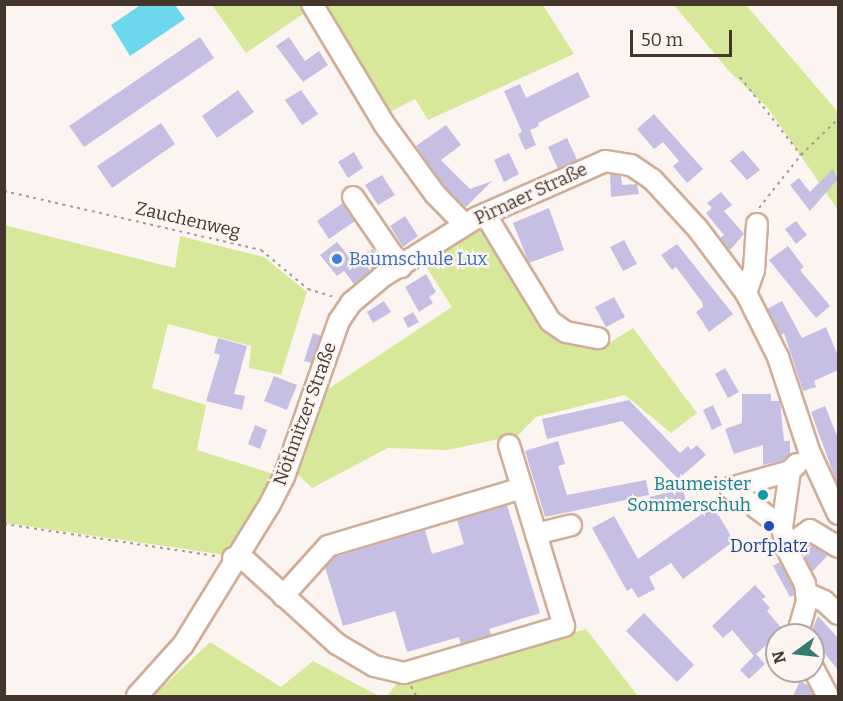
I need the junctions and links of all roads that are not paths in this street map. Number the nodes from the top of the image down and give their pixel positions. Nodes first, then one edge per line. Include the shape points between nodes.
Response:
1 (312, 4) edge
2 (353, 197) dead end
3 (484, 214) junction
4 (757, 224) road end
5 (465, 225) junction
6 (372, 240) dead end
7 (398, 268) junction
8 (746, 293) junction
9 (598, 338) dead end
10 (509, 445) dead end
11 (809, 450) junction
12 (790, 471) junction
13 (522, 488) junction
14 (838, 514) edge
15 (571, 525) dead end
16 (782, 527) junction
17 (536, 534) junction
18 (786, 547) junction
19 (838, 547) edge
20 (233, 558) junction
21 (806, 593) junction
22 (283, 596) junction
23 (838, 614) edge
24 (800, 623) edge
25 (137, 696) edge

1 - 5 street, Pirnaer Straße via 384,124 435,194
2 - 7 street
3 - 5 street, Pirnaer Straße
3 - 8 street, Pirnaer Straße via 581,169 605,161 631,165 652,179 698,229
3 - 9 street via 549,321 566,332
4 - 8 street via 754,270
5 - 7 street, Nöthnitzer Straße
6 - 7 street
7 - 20 street, Nöthnitzer Straße via 351,303 339,321 284,477
8 - 11 street, Pirnaer Straße via 778,357
10 - 13 street
11 - 12 street
11 - 14 street, Pirnaer Straße
12 - 16 street
12 - 16 street via 730,488
13 - 17 street
13 - 22 street via 328,546
15 - 17 street
16 - 18 street
17 - 22 street via 564,626 404,673 374,666 337,644
18 - 19 street via 810,530
18 - 21 street
20 - 22 street via 246,561
20 - 25 street, Nöthnitzer Straße via 183,645
21 - 23 street via 824,600
21 - 24 street

